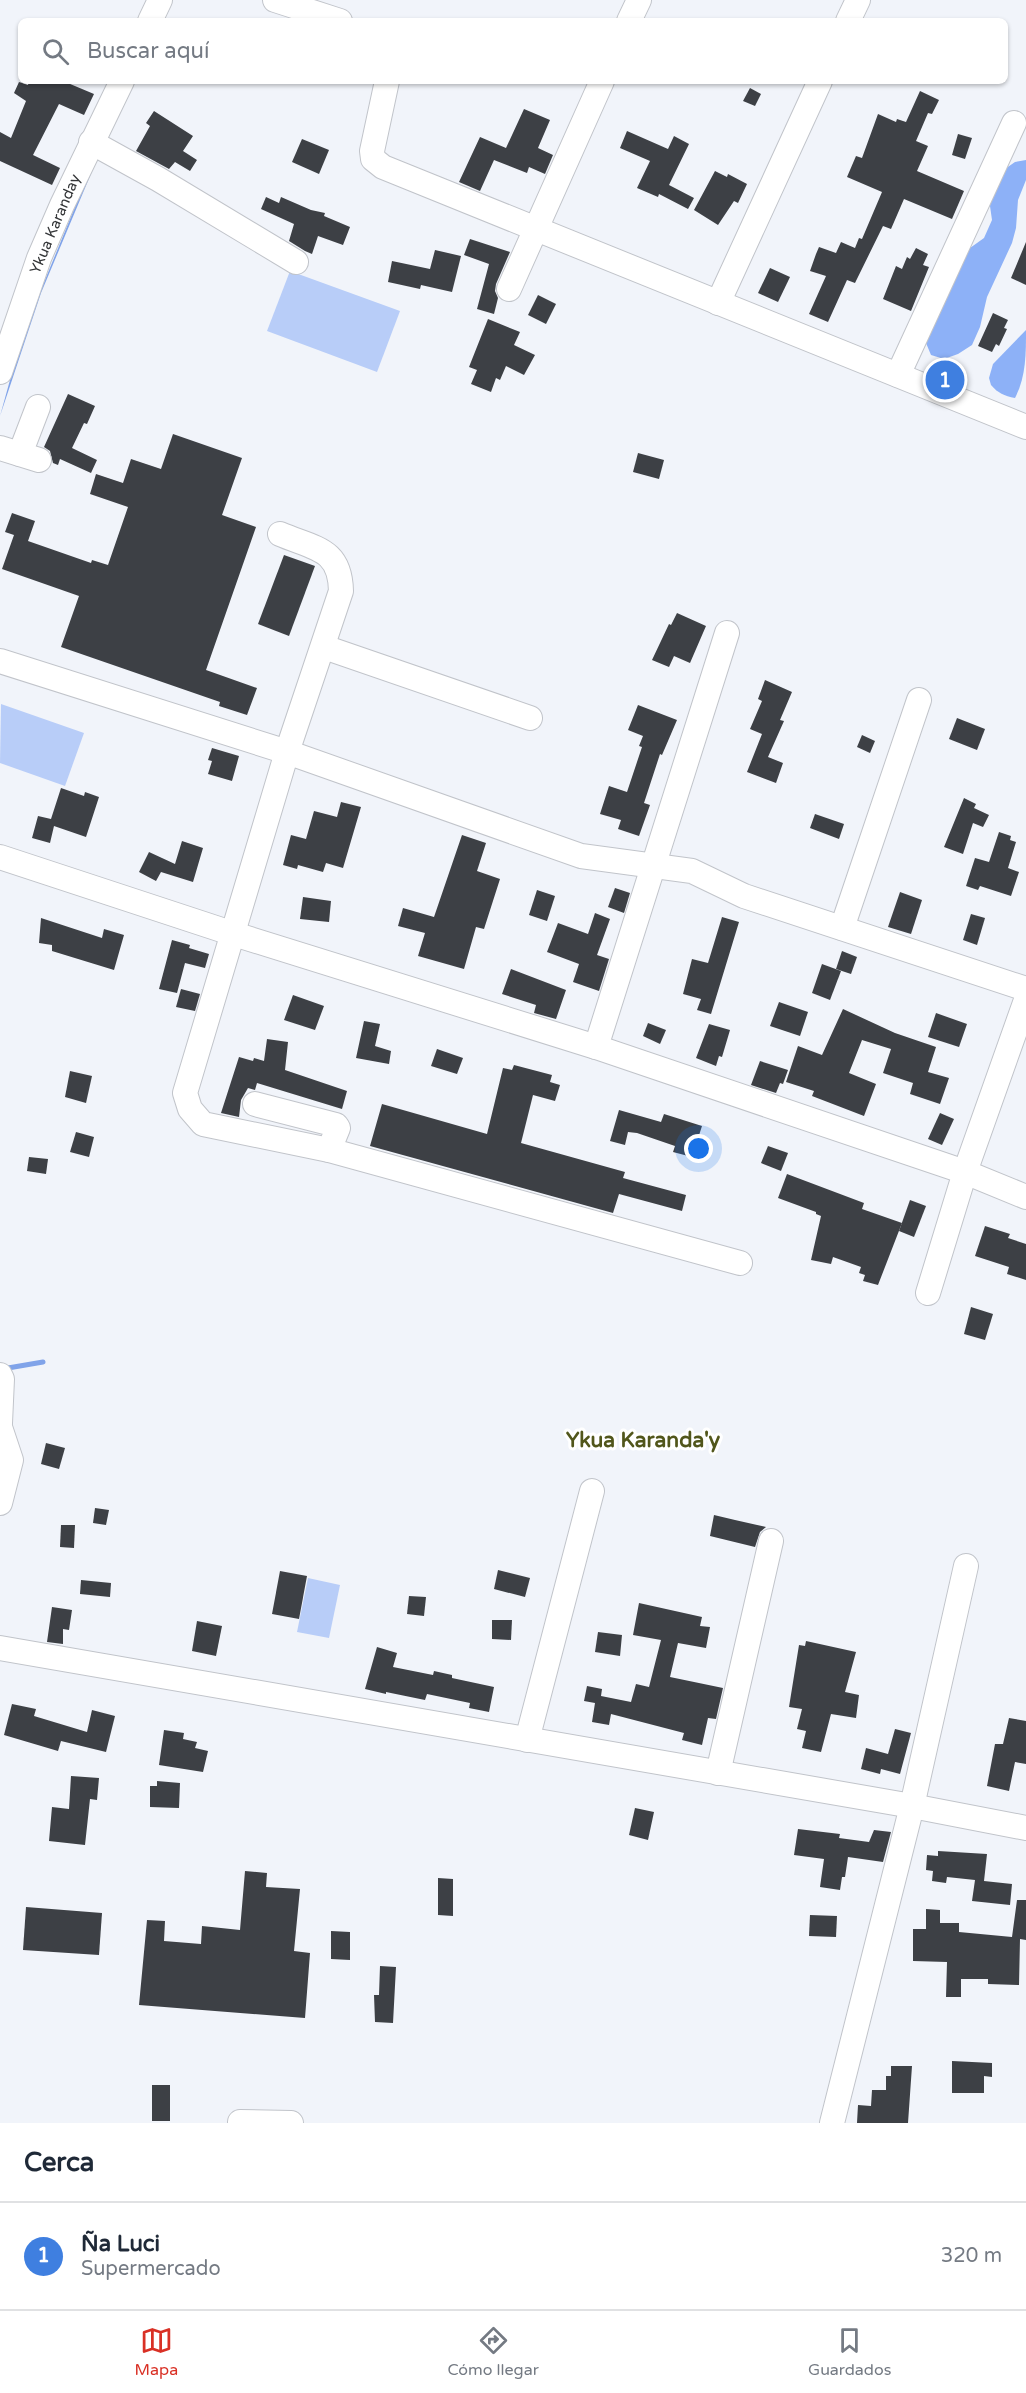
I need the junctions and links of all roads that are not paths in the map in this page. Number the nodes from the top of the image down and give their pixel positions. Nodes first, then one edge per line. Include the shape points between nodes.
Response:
1 (160, 0) edge
2 (275, 0) edge
3 (639, 0) edge
4 (858, 0) edge
5 (151, 18) edge
6 (331, 18) edge
7 (630, 18) edge
8 (849, 18) edge
9 (120, 84) edge
10 (386, 84) edge
11 (601, 84) edge
12 (819, 84) edge
13 (1014, 123) dead end
14 (91, 142) junction
15 (535, 229) junction
16 (296, 262) dead end
17 (509, 289) dead end
18 (718, 303) junction
19 (0, 372) edge
20 (898, 375) junction
21 (38, 407) dead end
22 (1026, 427) edge
23 (20, 454) edge
24 (280, 534) dead end
25 (727, 633) dead end
26 (324, 647) junction
27 (0, 661) edge
28 (920, 700) dead end
29 (530, 718) dead end
30 (287, 752) junction
31 (0, 857) edge
32 (652, 865) junction
33 (842, 928) junction
34 (234, 934) junction
35 (1026, 989) edge
36 (1026, 1000) edge
37 (596, 1047) junction
38 (255, 1104) dead end
39 (329, 1150) junction
40 (965, 1172) junction
41 (1026, 1197) edge
42 (740, 1263) dead end
43 (928, 1293) dead end
44 (0, 1375) edge
45 (0, 1425) edge
46 (592, 1491) dead end
47 (0, 1503) edge
48 (771, 1541) dead end
49 (966, 1566) dead end
50 (0, 1648) edge
51 (527, 1740) junction
52 (718, 1773) junction
53 (912, 1806) junction
54 (1026, 1828) edge
55 (240, 2122) edge
56 (291, 2123) edge
57 (832, 2123) edge

1 - 5 street
2 - 6 street
3 - 7 street
4 - 8 street
9 - 14 street, Ykua Karanday
10 - 15 street via 373,159
11 - 15 street
12 - 18 street
13 - 20 street
14 - 16 street
14 - 19 street, Ykua Karanday via 39,258
15 - 17 street
15 - 18 street
18 - 20 street
20 - 22 street
21 - 23 street
24 - 26 street via 331,555 341,573 341,591
25 - 32 street
26 - 29 street
26 - 30 street
27 - 30 street
28 - 33 street
30 - 32 street via 581,856
30 - 34 street
31 - 34 street
32 - 33 street via 692,872 744,896
32 - 37 street
33 - 35 street
34 - 37 street
34 - 39 street via 185,1093 190,1109 203,1124
36 - 40 street
37 - 40 street
38 - 39 street via 336,1125
39 - 42 street
40 - 41 street
40 - 43 street
44 - 45 street
45 - 47 street via 11,1461
46 - 51 street
48 - 52 street
49 - 53 street
50 - 51 street
51 - 52 street
52 - 53 street
53 - 54 street
53 - 57 street
55 - 56 street

